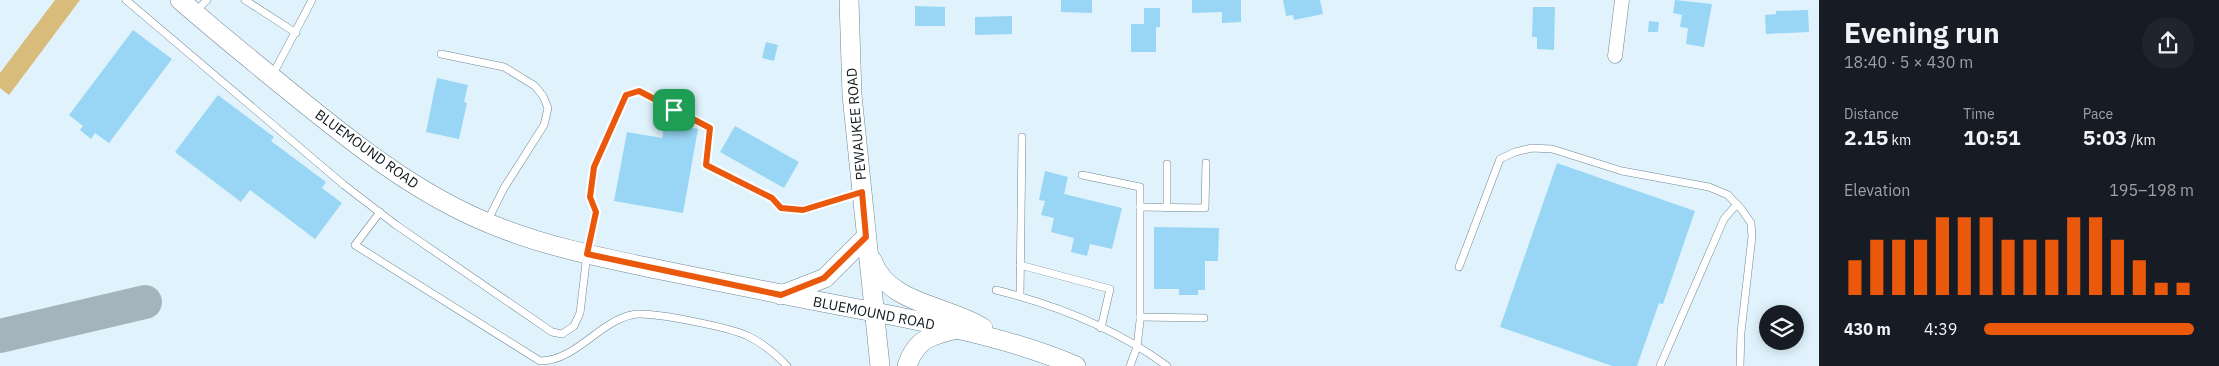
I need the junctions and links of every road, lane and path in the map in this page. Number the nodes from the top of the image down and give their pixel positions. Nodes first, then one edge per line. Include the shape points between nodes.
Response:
1 (126, 0) edge
2 (180, 0) edge
3 (245, 0) edge
4 (312, 0) edge
5 (849, 0) edge
6 (1622, 0) edge
7 (201, 6) edge
8 (296, 33) junction
9 (442, 54) dead end
10 (1615, 56) dead end
11 (272, 76) junction
12 (1022, 137) dead end
13 (1206, 163) dead end
14 (1167, 164) dead end
15 (1082, 175) dead end
16 (862, 192) junction
17 (1737, 204) junction
18 (1140, 207) junction
19 (1167, 208) junction
20 (380, 212) junction
21 (487, 222) junction
22 (867, 242) junction
23 (587, 254) junction
24 (1020, 265) junction
25 (1459, 267) dead end
26 (996, 290) dead end
27 (781, 295) junction
28 (1020, 296) junction
29 (874, 312) junction
30 (1140, 317) junction
31 (1204, 318) dead end
32 (1101, 328) junction
33 (958, 329) junction
34 (997, 339) junction
35 (1137, 347) junction
36 (787, 366) edge
37 (880, 366) edge
38 (907, 366) edge
39 (1076, 366) edge
40 (1130, 366) edge
41 (1167, 366) edge
42 (1660, 366) edge
43 (1740, 366) edge

1 - 20 lane
2 - 7 main road, BLUEMOUND ROAD
3 - 8 lane
4 - 8 lane
5 - 16 main road, PEWAUKEE ROAD via 852,96
6 - 10 street
7 - 11 main road, BLUEMOUND ROAD
8 - 11 lane
9 - 21 lane via 504,67 535,86 544,96 548,108 544,124
11 - 21 main road, BLUEMOUND ROAD via 381,163 427,192
12 - 24 lane
13 - 19 lane via 1205,208
14 - 19 lane
15 - 18 lane via 1140,187
16 - 22 main road, PEWAUKEE ROAD
16 - 23 lane via 803,210 781,208 772,198 706,165 710,128 639,91 626,95 594,167 590,197 596,212
17 - 25 lane via 1728,195 1709,187 1622,171 1552,149 1532,148 1500,159
17 - 42 lane via 1724,219
17 - 43 lane via 1751,222 1752,237
18 - 19 lane
18 - 30 lane
20 - 23 lane via 552,332 562,334 574,326 580,313
20 - 36 lane via 355,245 540,361 565,354 632,314 663,316 746,335
21 - 23 main road, BLUEMOUND ROAD
22 - 27 main road via 824,278
22 - 29 main road, PEWAUKEE ROAD
22 - 34 main road via 880,276 896,291 968,320
23 - 27 main road, BLUEMOUND ROAD
24 - 28 lane
24 - 32 lane via 1110,289
26 - 28 lane
27 - 29 main road, BLUEMOUND ROAD
28 - 32 lane
29 - 33 main road, BLUEMOUND ROAD
29 - 37 main road, PEWAUKEE ROAD
30 - 31 lane
30 - 35 lane
32 - 35 lane
33 - 34 main road, BLUEMOUND ROAD
33 - 38 main road via 921,343 915,348
34 - 39 main road, BLUEMOUND ROAD
35 - 40 lane
35 - 41 lane

